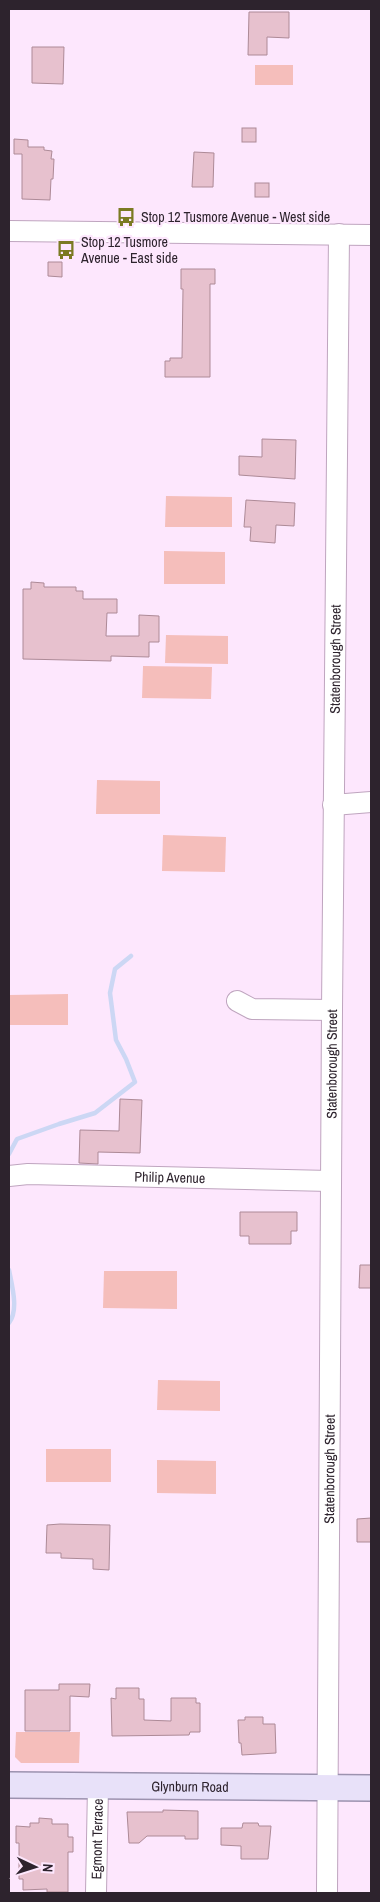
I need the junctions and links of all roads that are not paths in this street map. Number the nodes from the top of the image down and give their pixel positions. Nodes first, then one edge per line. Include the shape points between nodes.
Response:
1 (9, 231) edge
2 (339, 234) junction
3 (371, 235) edge
4 (371, 802) edge
5 (333, 805) junction
6 (237, 1001) dead end
7 (332, 1010) junction
8 (11, 1176) edge
9 (330, 1181) junction
10 (9, 1785) edge
11 (98, 1786) junction
12 (327, 1788) junction
13 (371, 1788) edge
14 (96, 1893) edge
15 (327, 1893) edge

1 - 2 street
2 - 3 street
2 - 5 street, Statenborough Street
4 - 5 street
5 - 7 street, Statenborough Street
6 - 7 street via 252,1009
7 - 9 street, Statenborough Street
8 - 9 street, Philip Avenue
9 - 12 street, Statenborough Street
10 - 11 main road, Glynburn Road
11 - 12 main road, Glynburn Road
11 - 14 street, Egmont Terrace
12 - 13 main road, Glynburn Road
12 - 15 street, Statenborough Street

